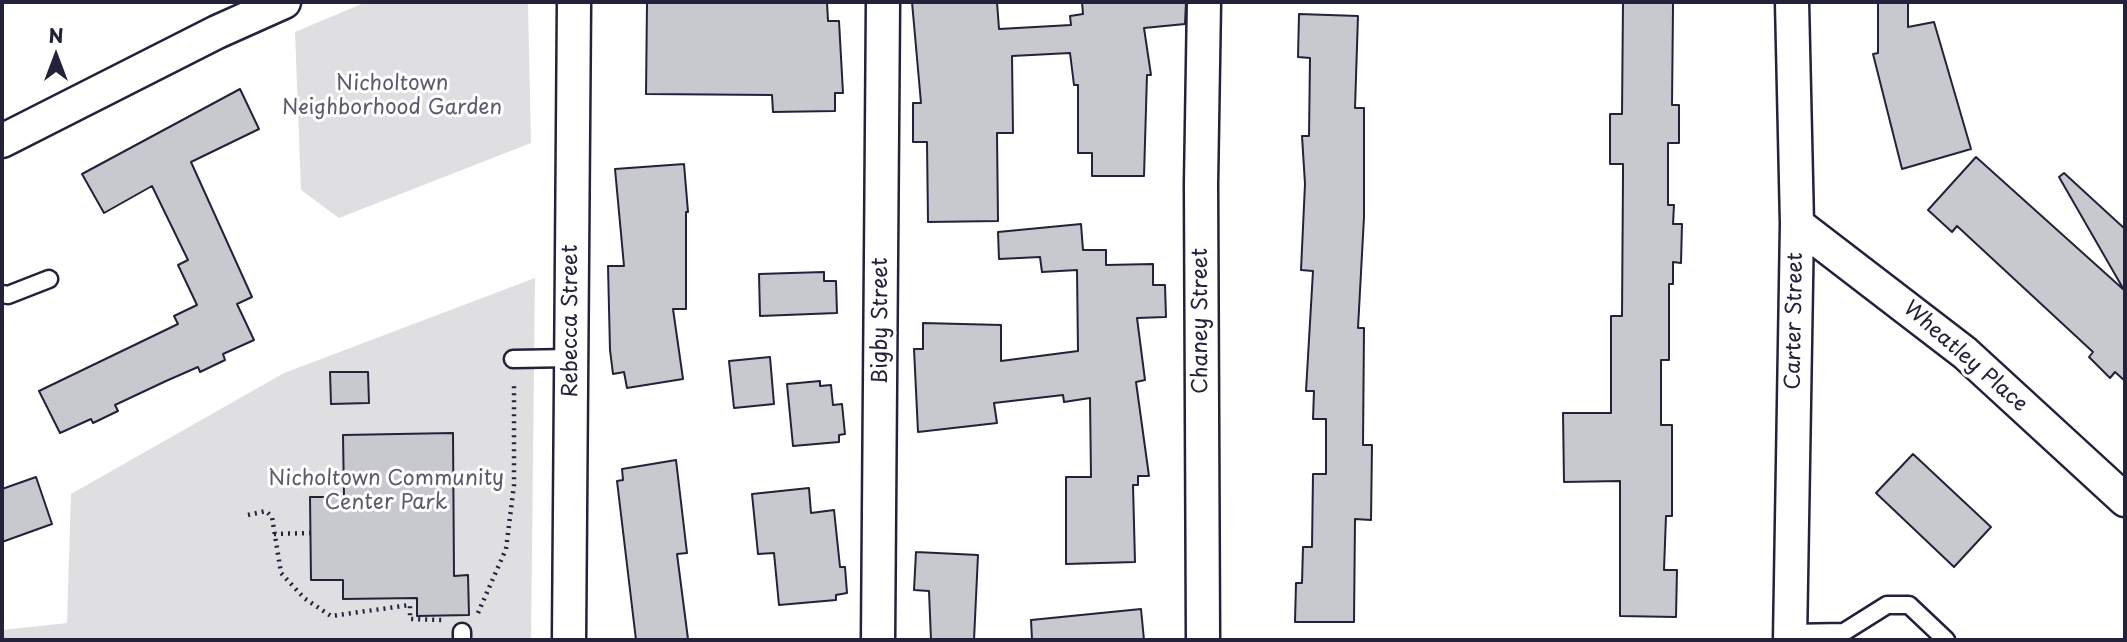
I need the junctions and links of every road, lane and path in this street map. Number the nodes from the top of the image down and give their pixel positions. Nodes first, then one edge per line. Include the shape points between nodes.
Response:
1 (284, 2) edge
2 (574, 2) edge
3 (883, 2) edge
4 (1204, 2) edge
5 (1792, 2) edge
6 (2, 141) edge
7 (1797, 223) junction
8 (50, 279) dead end
9 (2, 294) edge
10 (571, 358) junction
11 (513, 359) joint
12 (2125, 500) edge
13 (248, 516) dead end
14 (310, 533) dead end
15 (274, 534) junction
16 (476, 619) dead end
17 (447, 620) dead end
18 (1790, 636) edge
19 (569, 640) edge
20 (878, 640) edge
21 (1203, 640) edge
22 (1946, 640) edge

1 - 6 street
2 - 10 street, Rebecca Street
3 - 20 street, Bigby Street
4 - 21 street, Chaney Street
5 - 7 street, Carter Street
7 - 12 street, Wheatley Place via 1965,353
7 - 18 street, Carter Street
8 - 9 lane via 8,296
10 - 11 lane
10 - 19 street, Rebecca Street
11 - 16 path via 514,485 506,549
13 - 15 path via 266,511
14 - 15 path
15 - 17 path via 281,573 331,616 410,605 410,619
18 - 22 lane via 1844,632 1887,605 1909,605

